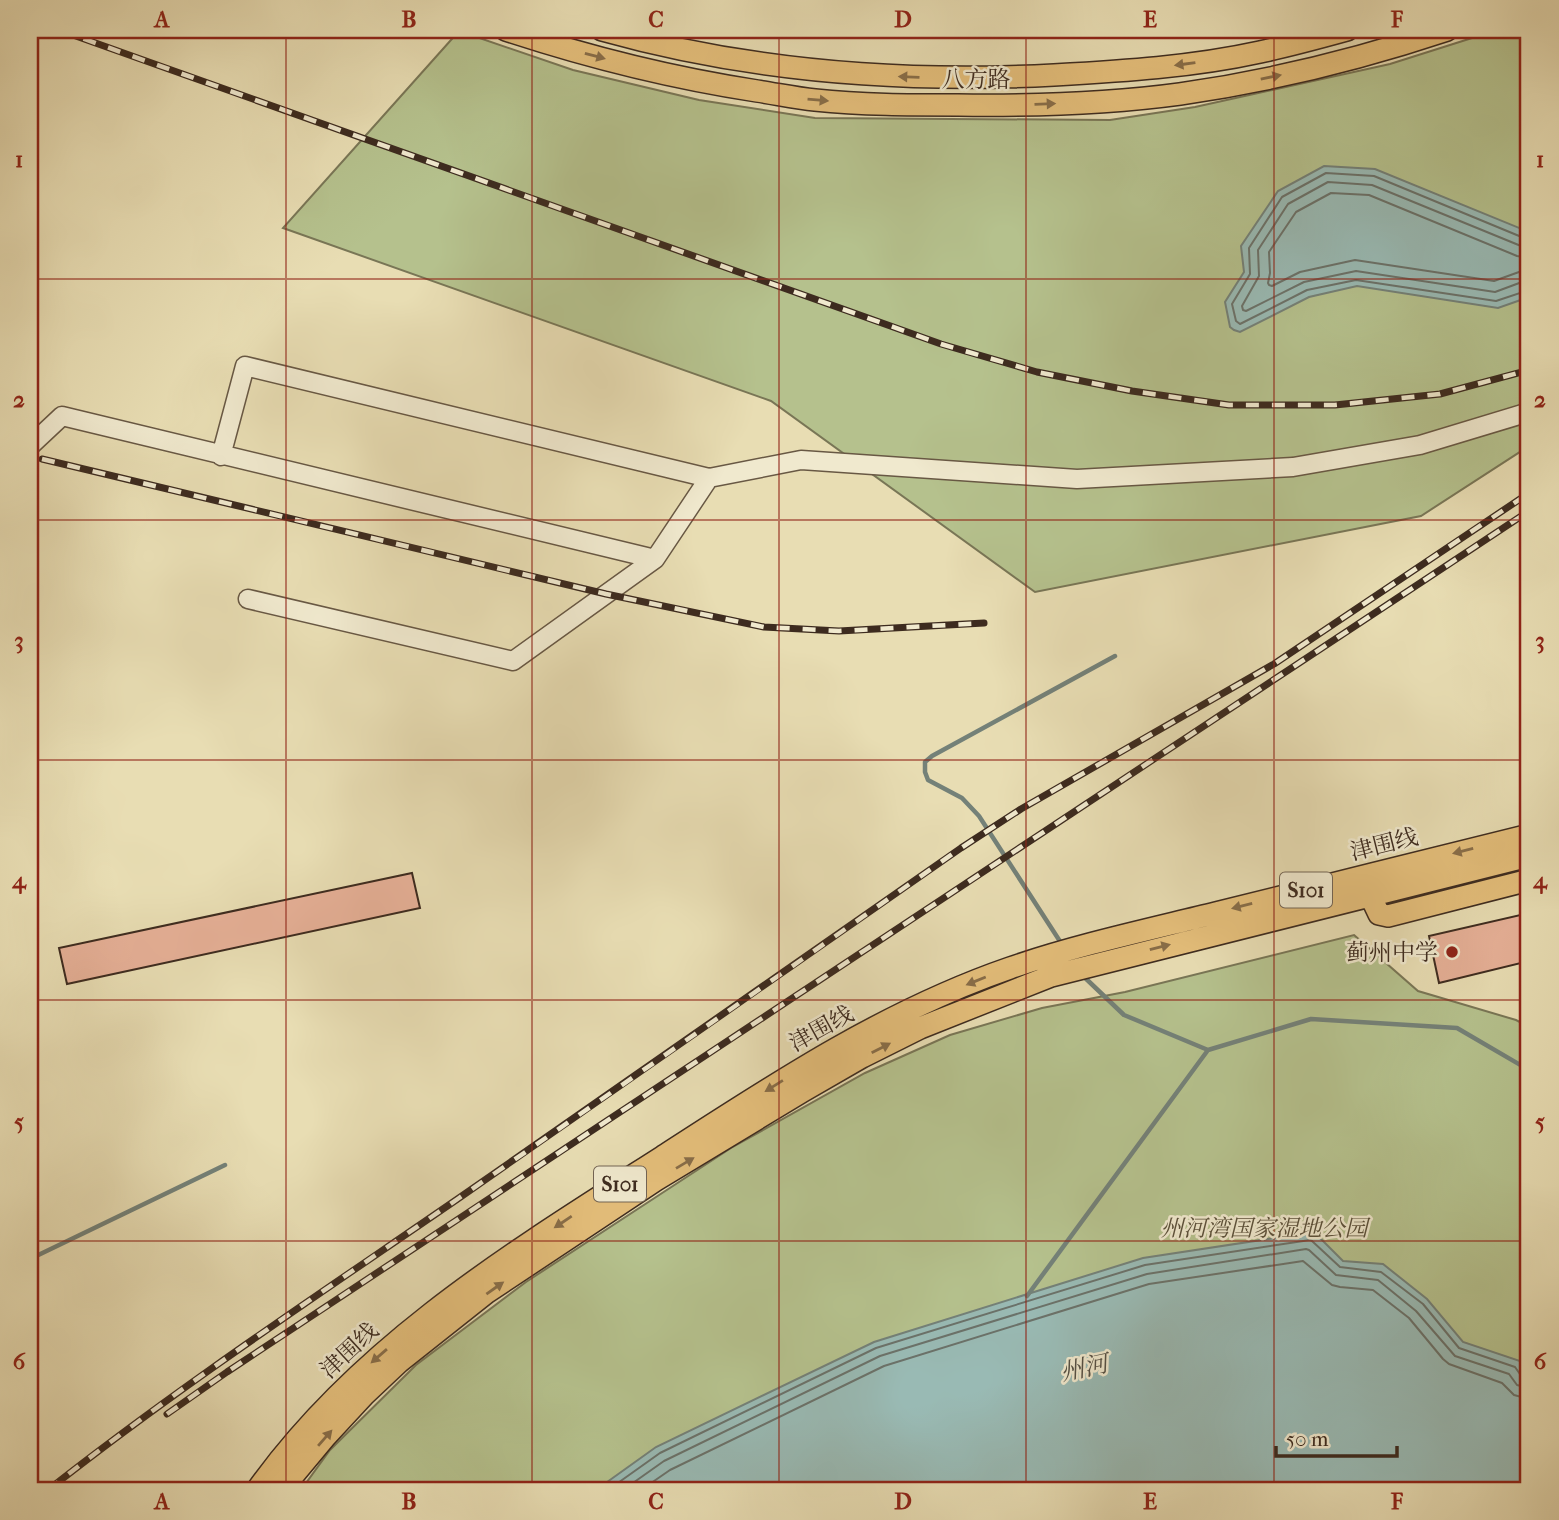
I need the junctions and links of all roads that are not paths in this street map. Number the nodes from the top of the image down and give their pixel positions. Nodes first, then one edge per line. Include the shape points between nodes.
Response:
1 (506, 30) edge
2 (601, 30) edge
3 (1347, 30) edge
4 (1447, 30) edge
5 (1529, 412) edge
6 (30, 446) edge
7 (220, 456) junction
8 (709, 478) junction
9 (655, 559) junction
10 (248, 599) dead end
11 (1529, 835) edge
12 (1529, 856) edge
13 (1529, 880) edge
14 (1370, 895) junction
15 (1088, 956) junction
16 (1046, 967) junction
17 (257, 1490) edge
18 (281, 1490) edge

1 -> 4 main road, 八方路 via 712,84 814,100 987,106 1069,104 1190,92 1295,72
3 -> 2 main road, 八方路 via 1258,53 1178,65 970,78 872,76 747,62
5 - 8 street via 1420,444 1293,467 1077,479 801,460
6 - 7 street via 62,416
7 - 8 street via 245,366
7 - 9 street
8 - 9 street
9 - 10 street via 513,661
11 -> 15 main road, 津围线 / S101
12 - 14 main road, 津围线 / S101
13 - 14 main road via 1388,916 1379,914
15 -> 14 main road, 津围线 / S101
15 - 16 main road, 津围线 / S101
16 -> 17 main road, 津围线 / S101 via 1008,968 880,1025 797,1071 603,1195 425,1318 310,1425
18 -> 16 main road, 津围线 / S101 via 364,1395 486,1293 656,1180 862,1057

